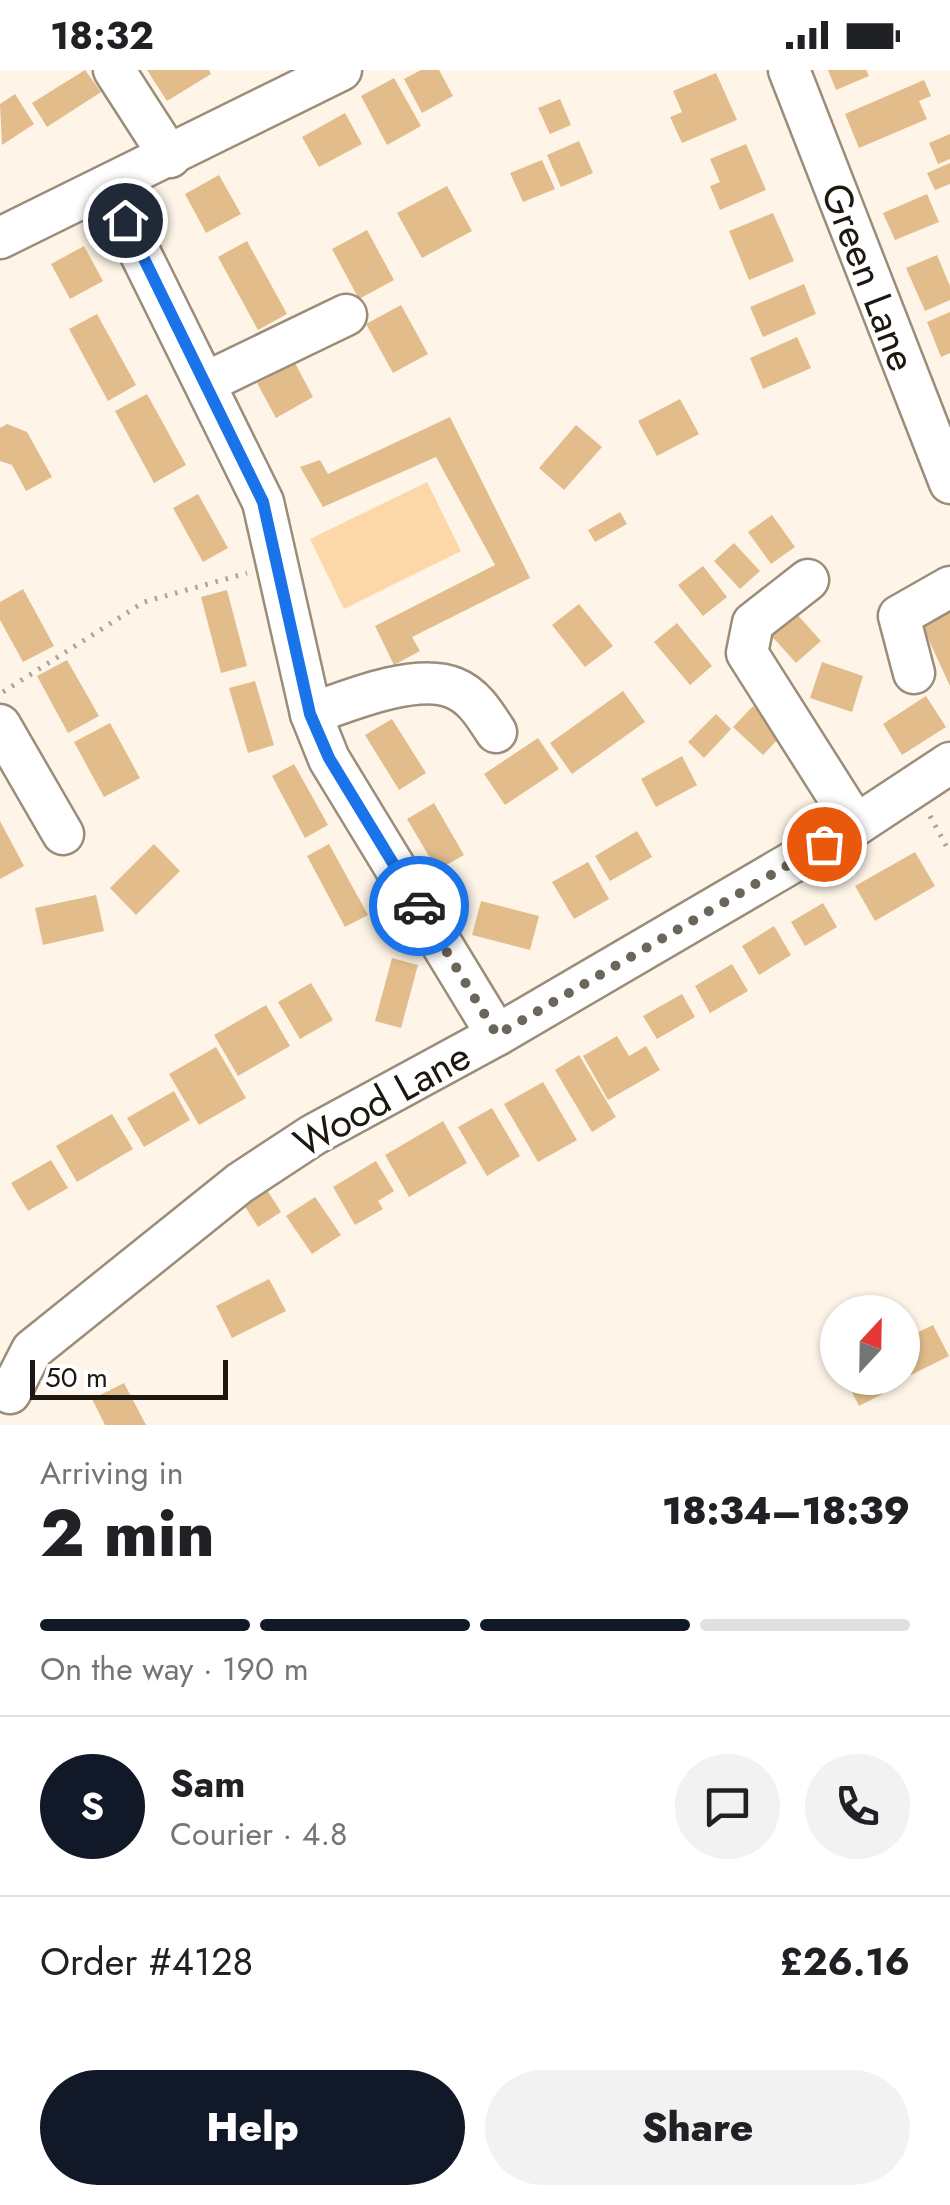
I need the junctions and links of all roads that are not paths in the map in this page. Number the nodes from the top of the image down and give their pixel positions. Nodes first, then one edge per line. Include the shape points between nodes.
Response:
1 (114, 70) edge
2 (341, 70) edge
3 (789, 70) edge
4 (170, 157) junction
5 (108, 188) junction
6 (0, 238) edge
7 (346, 315) dead end
8 (207, 382) junction
9 (950, 483) edge
10 (808, 580) dead end
11 (950, 587) edge
12 (914, 673) dead end
13 (493, 708) dead end
14 (310, 714) junction
15 (0, 724) edge
16 (950, 764) edge
17 (856, 825) junction
18 (64, 834) dead end
19 (497, 1035) junction
20 (10, 1402) edge

1 - 4 street
2 - 4 street
3 - 9 street, Green Lane
4 - 5 street
5 - 6 street
5 - 8 street
7 - 8 street
8 - 14 street via 263,502
10 - 17 street via 753,623 746,653
11 - 12 street via 898,616
13 - 14 street via 452,686 420,686 377,690
14 - 19 street via 329,758
15 - 18 street
16 - 17 street, Wood Lane
17 - 19 street, Wood Lane
19 - 20 street, Wood Lane via 313,1135 240,1183 32,1350

